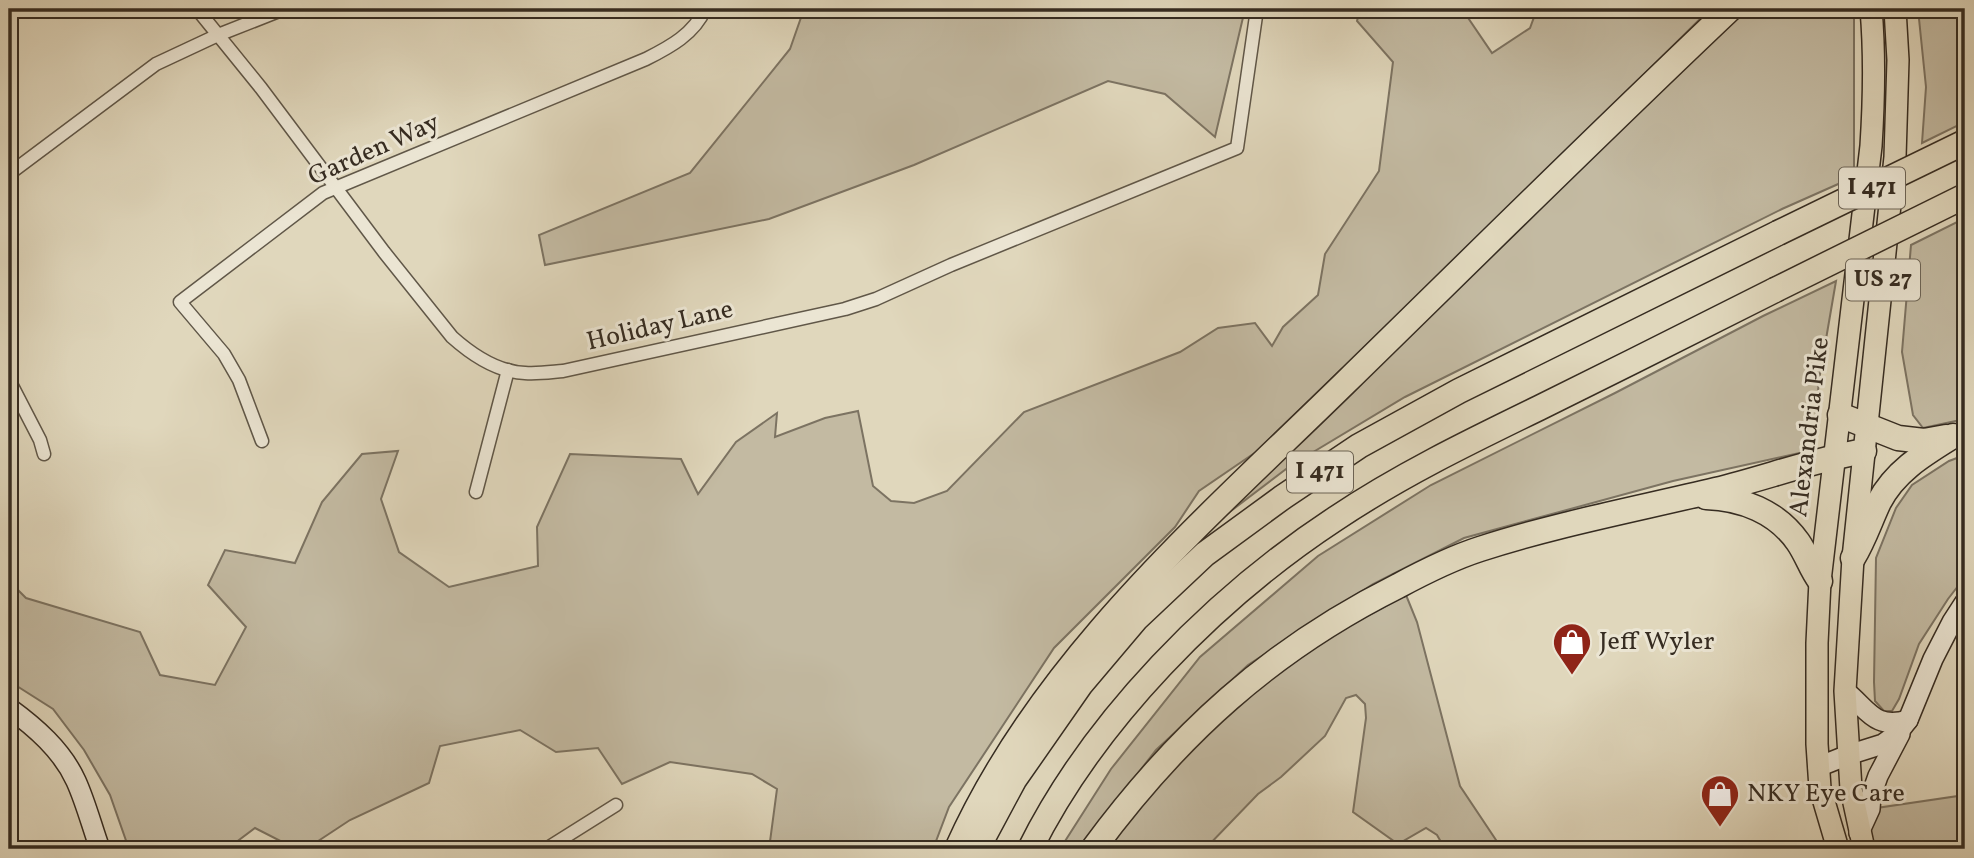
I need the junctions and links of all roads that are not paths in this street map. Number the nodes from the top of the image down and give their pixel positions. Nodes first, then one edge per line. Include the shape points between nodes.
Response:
1 (197, 9) edge
2 (284, 9) edge
3 (705, 9) edge
4 (1257, 9) edge
5 (1730, 9) edge
6 (1871, 9) edge
7 (1895, 9) edge
8 (218, 35) junction
9 (1965, 142) edge
10 (9, 174) edge
11 (337, 188) junction
12 (1965, 197) edge
13 (508, 370) junction
14 (9, 380) edge
15 (1840, 415) junction
16 (1866, 426) junction
17 (1959, 435) edge
18 (262, 442) dead end
19 (1864, 451) junction
20 (44, 454) dead end
21 (1835, 456) junction
22 (476, 492) dead end
23 (1688, 496) junction
24 (1853, 558) junction
25 (1820, 581) junction
26 (1965, 602) edge
27 (1845, 691) junction
28 (9, 708) edge
29 (1908, 720) junction
30 (1817, 744) junction
31 (1848, 755) junction
32 (1818, 767) junction
33 (615, 805) dead end
34 (1861, 841) edge
35 (100, 849) edge
36 (546, 849) edge
37 (957, 849) edge
38 (977, 849) edge
39 (1030, 849) edge
40 (1093, 849) edge
41 (1838, 849) edge

1 - 8 street, Holiday Lane
2 - 8 street
3 - 11 street, Garden Way via 684,37 646,59
4 - 13 street, Holiday Lane via 1237,148 845,309 563,371
5 - 37 highway via 1144,580 1070,666 1024,729
6 - 15 main road, Alexandria Pike / US 27 via 1874,102
7 - 16 main road, Alexandria Pike / US 27 via 1895,157
8 - 10 street via 156,64
8 - 11 street, Holiday Lane
9 - 38 highway, I 471, bridge via 1459,391 1359,446 1283,497 1205,554 1136,619 1081,684 1014,780
11 - 13 street, Holiday Lane via 452,337 476,356
11 - 18 street, Garden Way via 323,193 180,302 224,354
12 - 39 highway, I 471, bridge via 1464,445 1335,519 1260,573 1186,639 1139,690 1071,779
13 - 22 street
14 - 20 street
15 - 16 highway
15 - 21 main road, Alexandria Pike / US 27
16 - 17 highway via 1898,438 1924,441
16 - 19 main road, Alexandria Pike / US 27
17 - 24 highway via 1917,457 1897,476
19 - 21 highway
19 - 24 main road, Alexandria Pike / US 27
21 - 23 highway
21 - 25 main road, Alexandria Pike / US 27
23 - 25 highway via 1727,498 1755,506 1780,522 1798,542
23 - 40 highway via 1478,549 1362,604 1279,657 1219,707 1159,766
24 - 27 main road, Alexandria Pike / US 27
25 - 30 main road, Alexandria Pike / US 27
26 - 29 main road via 1933,659
27 - 29 main road via 1882,723
27 - 31 main road, Alexandria Pike / US 27
28 - 35 main road via 34,726 61,756 75,780
29 - 31 main road via 1883,744
29 - 34 main road via 1878,776
30 - 31 main road
30 - 32 main road, Alexandria Pike / US 27
31 - 32 main road
31 - 34 main road, Alexandria Pike / US 27
32 - 41 main road, Alexandria Pike / US 27
33 - 36 street

